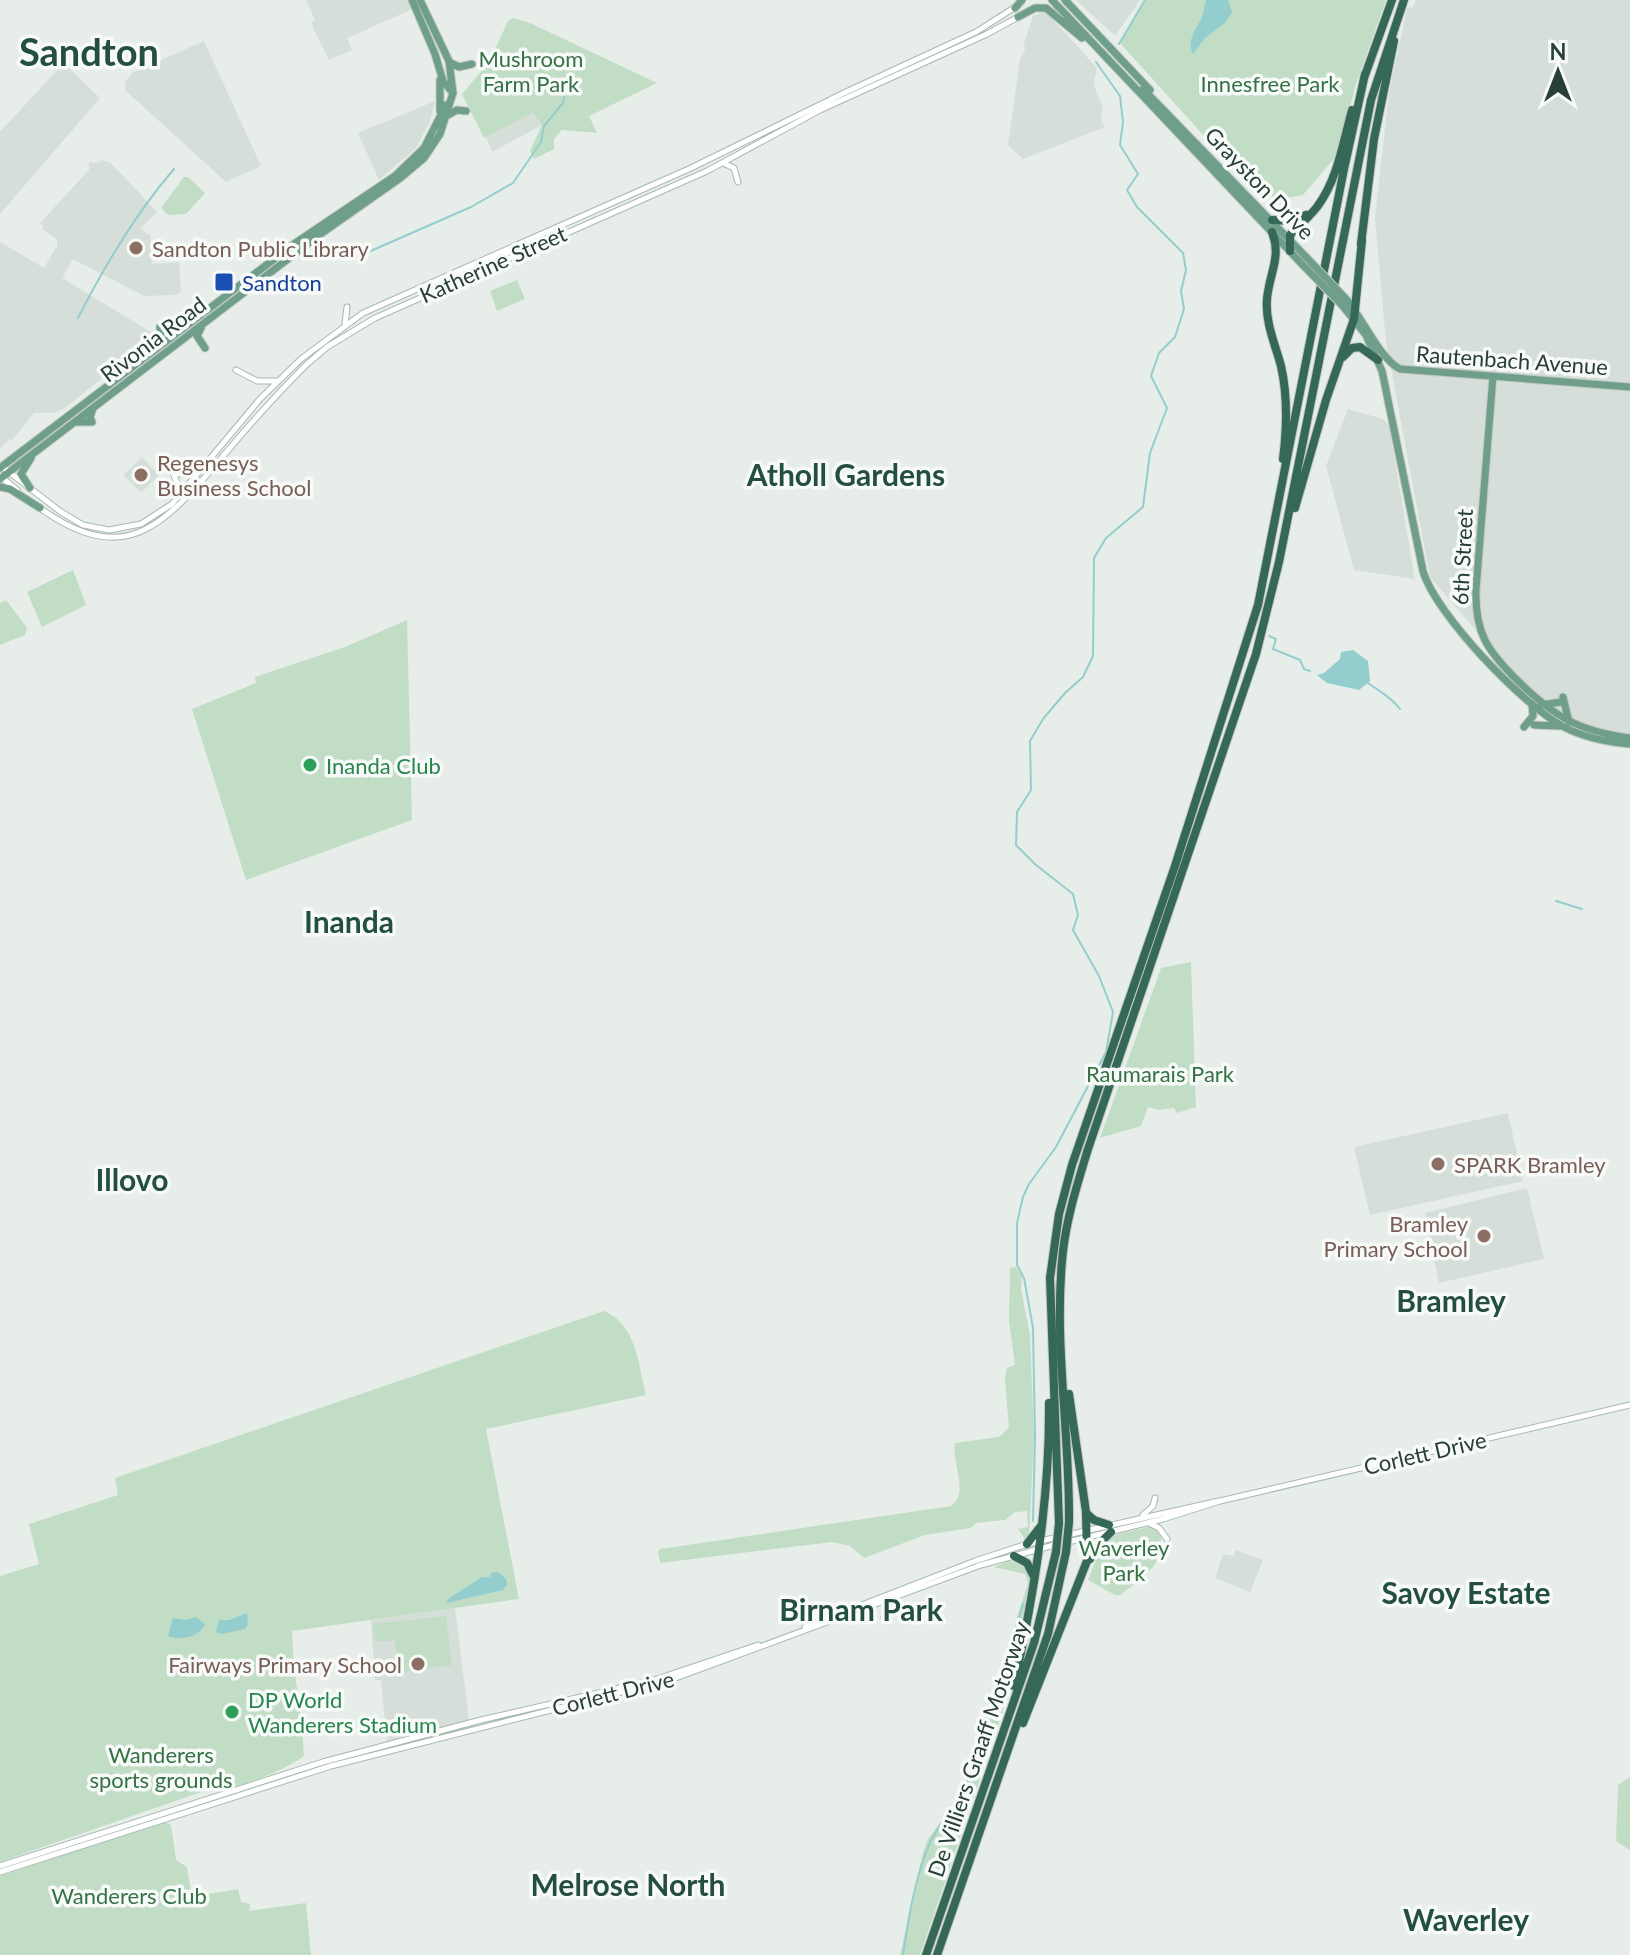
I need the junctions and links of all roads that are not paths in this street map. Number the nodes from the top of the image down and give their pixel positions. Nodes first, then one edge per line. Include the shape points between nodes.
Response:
1 (412, 0) edge
2 (420, 0) edge
3 (1023, 0) edge
4 (1043, 0) edge
5 (1052, 0) edge
6 (1059, 0) edge
7 (1065, 0) edge
8 (1392, 0) edge
9 (1404, 0) edge
10 (1015, 8) joint
11 (1018, 17) junction
12 (1082, 38) junction
13 (449, 61) junction
14 (472, 64) dead end
15 (440, 70) junction
16 (1365, 74) junction
17 (453, 93) junction
18 (466, 111) dead end
19 (448, 115) junction
20 (439, 121) junction
21 (1185, 130) junction
22 (721, 163) junction
23 (1222, 181) junction
24 (738, 182) dead end
25 (1327, 190) junction
26 (1272, 220) junction
27 (1272, 232) junction
28 (1289, 238) junction
29 (1362, 240) junction
30 (528, 249) junction
31 (1293, 249) junction
32 (1276, 264) junction
33 (264, 278) junction
34 (227, 294) junction
35 (1345, 304) junction
36 (347, 307) dead end
37 (363, 313) junction
38 (1355, 315) junction
39 (207, 320) junction
40 (344, 325) junction
41 (160, 327) dead end
42 (161, 344) junction
43 (205, 348) dead end
44 (1378, 360) junction
45 (1339, 363) junction
46 (1392, 365) junction
47 (236, 370) dead end
48 (1493, 376) junction
49 (130, 379) junction
50 (279, 380) junction
51 (110, 383) junction
52 (1386, 387) junction
53 (1630, 387) edge
54 (34, 447) junction
55 (0, 456) edge
56 (2, 472) edge
57 (197, 473) junction
58 (0, 487) edge
59 (30, 488) junction
60 (177, 497) junction
61 (40, 508) junction
62 (1277, 513) junction
63 (1279, 562) junction
64 (1537, 704) junction
65 (1534, 725) dead end
66 (1567, 725) junction
67 (1524, 727) dead end
68 (1630, 741) edge
69 (1051, 1339) junction
70 (1062, 1372) junction
71 (1630, 1405) edge
72 (1155, 1498) dead end
73 (1220, 1501) junction
74 (1086, 1512) junction
75 (1139, 1518) junction
76 (1064, 1522) junction
77 (1145, 1523) junction
78 (1042, 1524) junction
79 (1110, 1529) junction
80 (1088, 1533) junction
81 (1167, 1539) dead end
82 (1027, 1544) junction
83 (1040, 1545) junction
84 (1014, 1556) junction
85 (1086, 1569) junction
86 (1035, 1578) junction
87 (905, 1594) junction
88 (884, 1617) dead end
89 (1014, 1700) junction
90 (1003, 1767) junction
91 (0, 1869) edge
92 (926, 1955) edge
93 (937, 1955) edge

1 - 15 main road
2 - 13 main road, Rivonia Road
3 - 10 main road
4 - 11 main road, Katherine Street
4 - 12 main road
5 - 23 main road, Grayston Drive
6 - 21 main road, Grayston Drive
7 - 21 main road
8 - 16 highway
9 - 29 highway via 1378,115
9 - 63 highway via 1368,113
10 - 37 main road, Katherine Street via 976,32 665,180
11 - 12 main road via 1046,8
11 - 22 main road, Katherine Street via 829,105
12 - 23 main road
13 - 14 main road via 459,67
13 - 17 main road, Rivonia Road
15 - 17 main road
15 - 20 main road
16 - 25 highway
16 - 62 highway
17 - 19 main road, Rivonia Road
17 - 20 main road, Rivonia Road
18 - 19 main road
19 - 33 main road, Rivonia Road via 433,147 411,170
20 - 34 main road, Rivonia Road via 419,153 395,176
21 - 26 main road, Grayston Drive
22 - 24 main road via 732,166
22 - 30 main road, Katherine Street
23 - 27 main road, Grayston Drive
25 - 26 highway via 1299,220
25 - 28 highway
26 - 28 main road, Grayston Drive
27 - 31 main road, Grayston Drive
27 - 32 highway
28 - 31 highway
29 - 35 highway via 1356,283
29 - 38 highway
30 - 37 main road via 522,247
30 - 61 main road, Katherine Street via 370,320 327,347 267,405 180,505 146,530 95,537
31 - 32 highway
31 - 35 main road, Grayston Drive, bridge
32 - 62 highway via 1267,309 1286,418
33 - 34 main road
33 - 39 main road, Rivonia Road
34 - 42 main road, Rivonia Road
35 - 38 main road, Grayston Drive
36 - 40 main road
37 - 40 main road, Katherine Street
38 - 44 main road, Grayston Drive
38 - 45 highway
38 - 46 main road, Grayston Drive
39 - 43 main road via 198,333
39 - 49 main road, Rivonia Road
40 - 50 main road, Katherine Street
41 - 42 main road
42 - 51 main road, Rivonia Road
44 - 45 highway via 1358,347
44 - 52 main road, Grayston Drive
45 - 63 highway
46 - 48 main road, Rautenbach Avenue
46 - 52 main road
47 - 50 main road via 257,381
48 - 53 main road, Rautenbach Avenue
48 - 64 main road, 6th Street via 1477,618 1488,649
49 - 51 main road
49 - 54 main road, Rivonia Road via 94,406 92,422 71,424
50 - 57 main road, Katherine Street
51 - 54 main road, Rivonia Road
52 - 64 main road, Grayston Drive via 1425,579 1465,636
54 - 55 main road
54 - 56 main road, Rivonia Road
54 - 59 main road via 21,471
56 - 59 main road, Katherine Street
56 - 61 main road, Katherine Street
57 - 60 main road, Katherine Street
57 - 60 main road via 174,474
58 - 61 main road
59 - 60 main road, Katherine Street via 72,519 109,530 141,524
62 - 69 highway via 1258,605 1234,684 1067,1181 1052,1254
63 - 70 highway via 1246,686 1069,1215 1061,1275
64 - 66 main road, 6th Street
64 - 66 main road via 1562,699
64 - 67 main road
65 - 66 main road
66 - 68 main road
69 - 76 highway
69 - 78 highway
70 - 74 highway
70 - 76 highway via 1069,1473
71 - 73 main road, Corlett Drive
72 - 75 main road
73 - 75 main road, Corlett Drive
73 - 77 main road, Corlett Drive
74 - 79 highway
74 - 80 highway
75 - 79 main road, Corlett Drive
76 - 89 highway, De Villiers Graaff Motorway, bridge via 1042,1616
76 - 90 highway, bridge via 1066,1552 1053,1618
77 - 79 main road, Corlett Drive
77 - 81 main road via 1156,1526
78 - 82 highway
78 - 83 highway
79 - 80 main road, Corlett Drive
79 - 85 highway
80 - 83 main road, Corlett Drive
80 - 85 highway
82 - 83 main road, Corlett Drive
82 - 91 main road, Corlett Drive via 674,1674 323,1762
83 - 84 main road, Corlett Drive
83 - 86 highway
84 - 86 highway via 1027,1563
84 - 87 main road, Corlett Drive
85 - 90 highway
86 - 89 highway
87 - 88 main road via 888,1605
87 - 91 main road, Corlett Drive via 673,1679 331,1766
89 - 92 highway, De Villiers Graaff Motorway
90 - 93 highway

